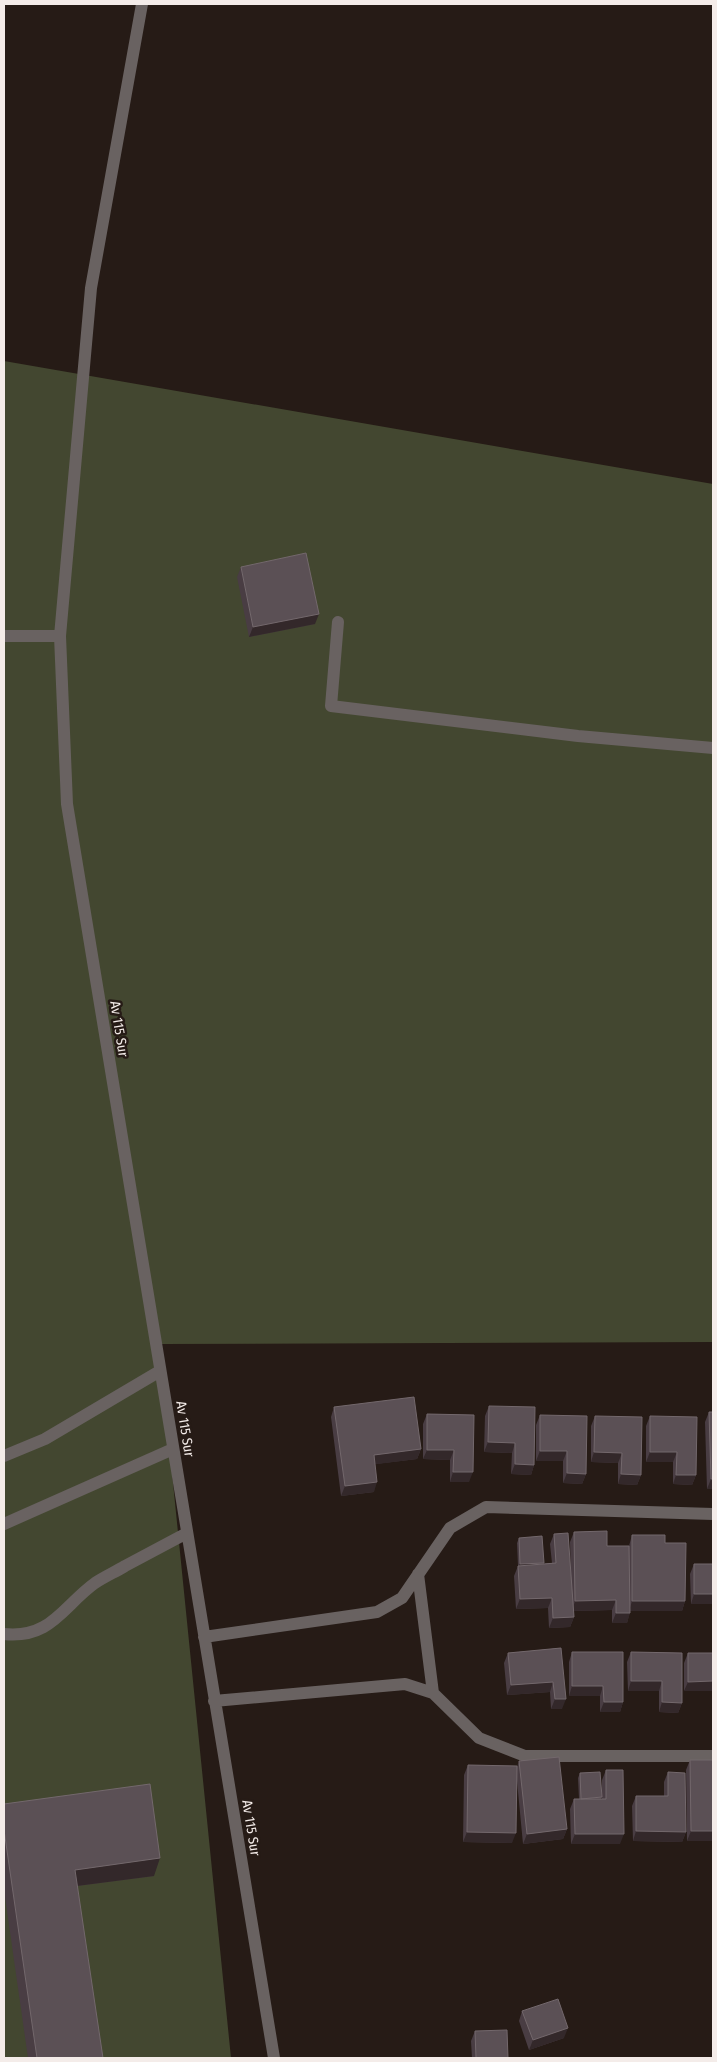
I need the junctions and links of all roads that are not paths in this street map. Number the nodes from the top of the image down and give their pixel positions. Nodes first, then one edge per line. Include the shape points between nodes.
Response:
1 (142, 4) edge
2 (338, 622) dead end
3 (4, 636) edge
4 (60, 636) junction
5 (713, 748) edge
6 (160, 1371) junction
7 (173, 1449) junction
8 (4, 1456) edge
9 (713, 1514) edge
10 (4, 1524) edge
11 (187, 1533) junction
12 (418, 1574) junction
13 (4, 1634) edge
14 (204, 1637) junction
15 (433, 1693) junction
16 (214, 1701) junction
17 (713, 1756) edge
18 (274, 2058) edge

1 - 4 street, Av 115 Sur via 91,288
2 - 5 street via 331,706 578,736
3 - 4 street
4 - 6 street, Av 115 Sur via 67,804
6 - 7 street, Av 115 Sur
6 - 8 street via 45,1439
7 - 10 street
7 - 11 street, Av 115 Sur
9 - 12 street via 486,1506 450,1528
11 - 13 street via 96,1582 45,1626 18,1635
11 - 14 street, Av 115 Sur
12 - 14 street via 402,1598 377,1612
12 - 15 street
14 - 16 street, Av 115 Sur
15 - 16 street via 404,1684
15 - 17 street via 479,1738 525,1756
16 - 18 street, Av 115 Sur

